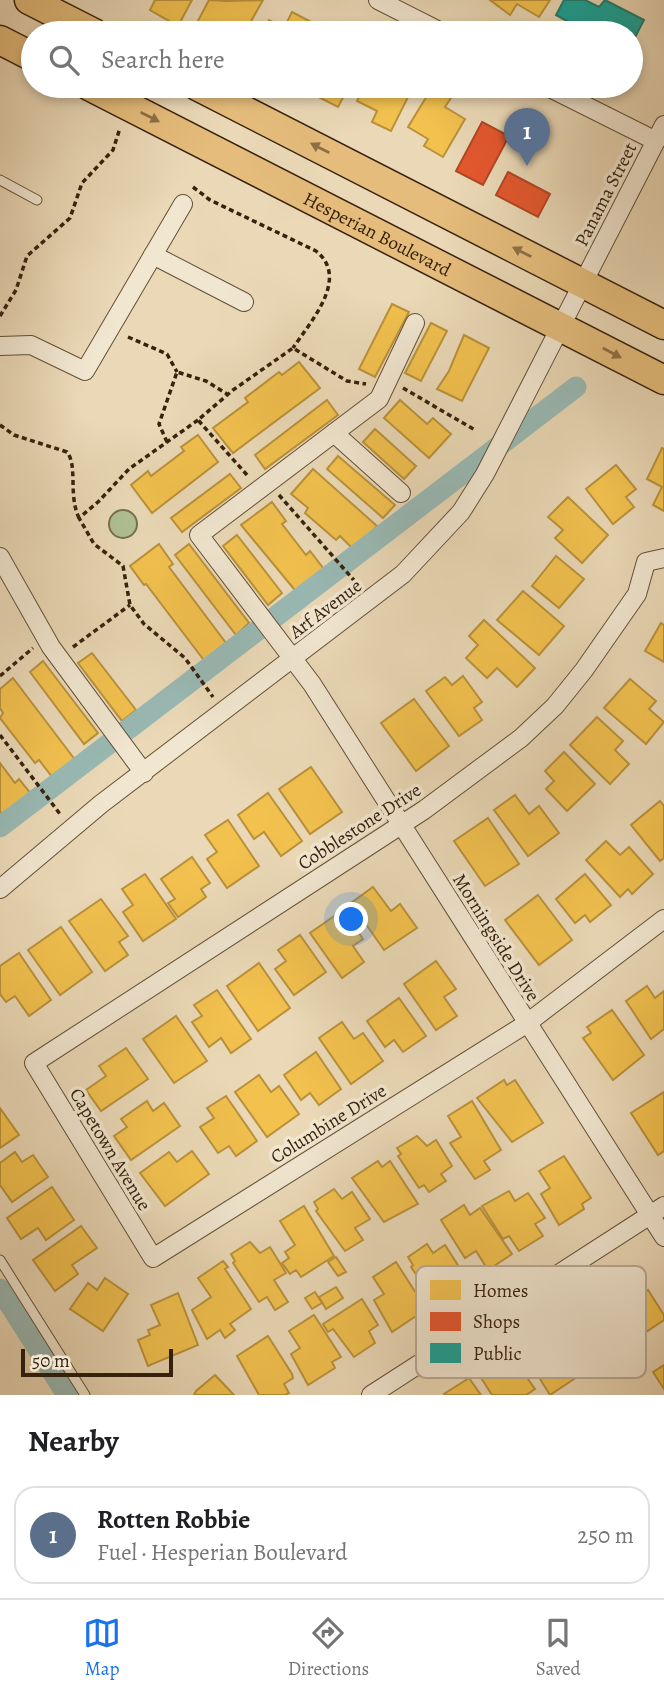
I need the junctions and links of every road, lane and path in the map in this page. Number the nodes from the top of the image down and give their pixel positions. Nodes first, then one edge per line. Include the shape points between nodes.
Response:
1 (29, 0) edge
2 (378, 0) edge
3 (70, 21) edge
4 (419, 21) edge
5 (0, 40) edge
6 (21, 51) edge
7 (113, 98) edge
8 (221, 98) edge
9 (576, 98) edge
10 (131, 107) junction
11 (660, 133) edge
12 (0, 180) edge
13 (37, 200) dead end
14 (183, 204) joint
15 (153, 255) junction
16 (583, 283) junction
17 (244, 302) dead end
18 (0, 316) edge
19 (415, 323) dead end
20 (664, 325) edge
21 (560, 327) junction
22 (111, 328) junction
23 (0, 346) edge
24 (293, 348) junction
25 (177, 372) junction
26 (664, 380) edge
27 (385, 386) junction
28 (227, 394) junction
29 (198, 420) junction
30 (0, 425) edge
31 (475, 430) dead end
32 (334, 433) junction
33 (167, 442) junction
34 (264, 486) junction
35 (401, 493) dead end
36 (79, 518) junction
37 (0, 557) edge
38 (664, 558) edge
39 (371, 600) junction
40 (130, 605) junction
41 (48, 642) junction
42 (59, 657) junction
43 (294, 658) junction
44 (0, 676) edge
45 (224, 713) junction
46 (0, 735) edge
47 (144, 773) junction
48 (402, 823) junction
49 (71, 828) junction
50 (0, 889) edge
51 (664, 919) edge
52 (526, 1024) junction
53 (34, 1063) joint
54 (657, 1211) edge
55 (664, 1237) edge
56 (153, 1258) joint
57 (0, 1260) edge
58 (572, 1266) edge
59 (416, 1367) edge
60 (85, 1395) edge
61 (372, 1395) edge

1 - 3 main road
2 - 4 street
5 - 6 main road
7 - 10 main road, Hesperian Boulevard
16 -> 8 main road
9 - 11 street
10 - 18 path via 113,150 82,183 70,218 27,256 16,290
10 -> 21 main road, Hesperian Boulevard
11 - 16 street, Panama Street
12 - 13 lane
14 - 15 street
14 - 24 path via 191,186 210,200 316,251 328,262 332,272 327,290
15 - 17 street
15 - 22 street
16 - 20 main road
16 - 21 street, Arf Avenue
19 - 27 street
21 -> 26 main road, Hesperian Boulevard
21 - 39 street, Arf Avenue via 461,512 434,545
22 - 23 street via 85,370 31,345
22 - 25 path via 167,354
24 - 27 path via 347,381
24 - 28 path
25 - 28 path via 206,380
25 - 33 path via 159,424
27 - 31 path
27 - 32 street via 379,399
28 - 29 path
29 - 33 path
29 - 34 path
30 - 36 path via 14,435 67,452 73,463 71,494
32 - 34 street
32 - 35 street
33 - 36 path via 122,474
34 - 39 path
34 - 43 street, Morningside Drive via 198,536
36 - 40 path via 94,544 123,566
37 - 41 street
38 - 48 street, Cobblestone Drive via 646,562 636,594 555,706 487,765
39 - 43 street, Arf Avenue
40 - 42 path
40 - 45 path via 144,624 185,658
41 - 42 street
41 - 44 path via 19,657
42 - 47 street
43 - 45 street, Arf Avenue
43 - 48 street, Morningside Drive
45 - 47 street, Arf Avenue
46 - 49 path
47 - 49 street, Arf Avenue
48 - 52 street, Morningside Drive
48 - 53 street, Cobblestone Drive
49 - 50 street, Arf Avenue
51 - 52 street, Columbine Drive
52 - 54 street, Morningside Drive
52 - 56 street, Columbine Drive
53 - 56 street, Capetown Avenue
54 - 55 street, Morningside Drive
54 - 58 street
57 - 60 lane
59 - 61 street

